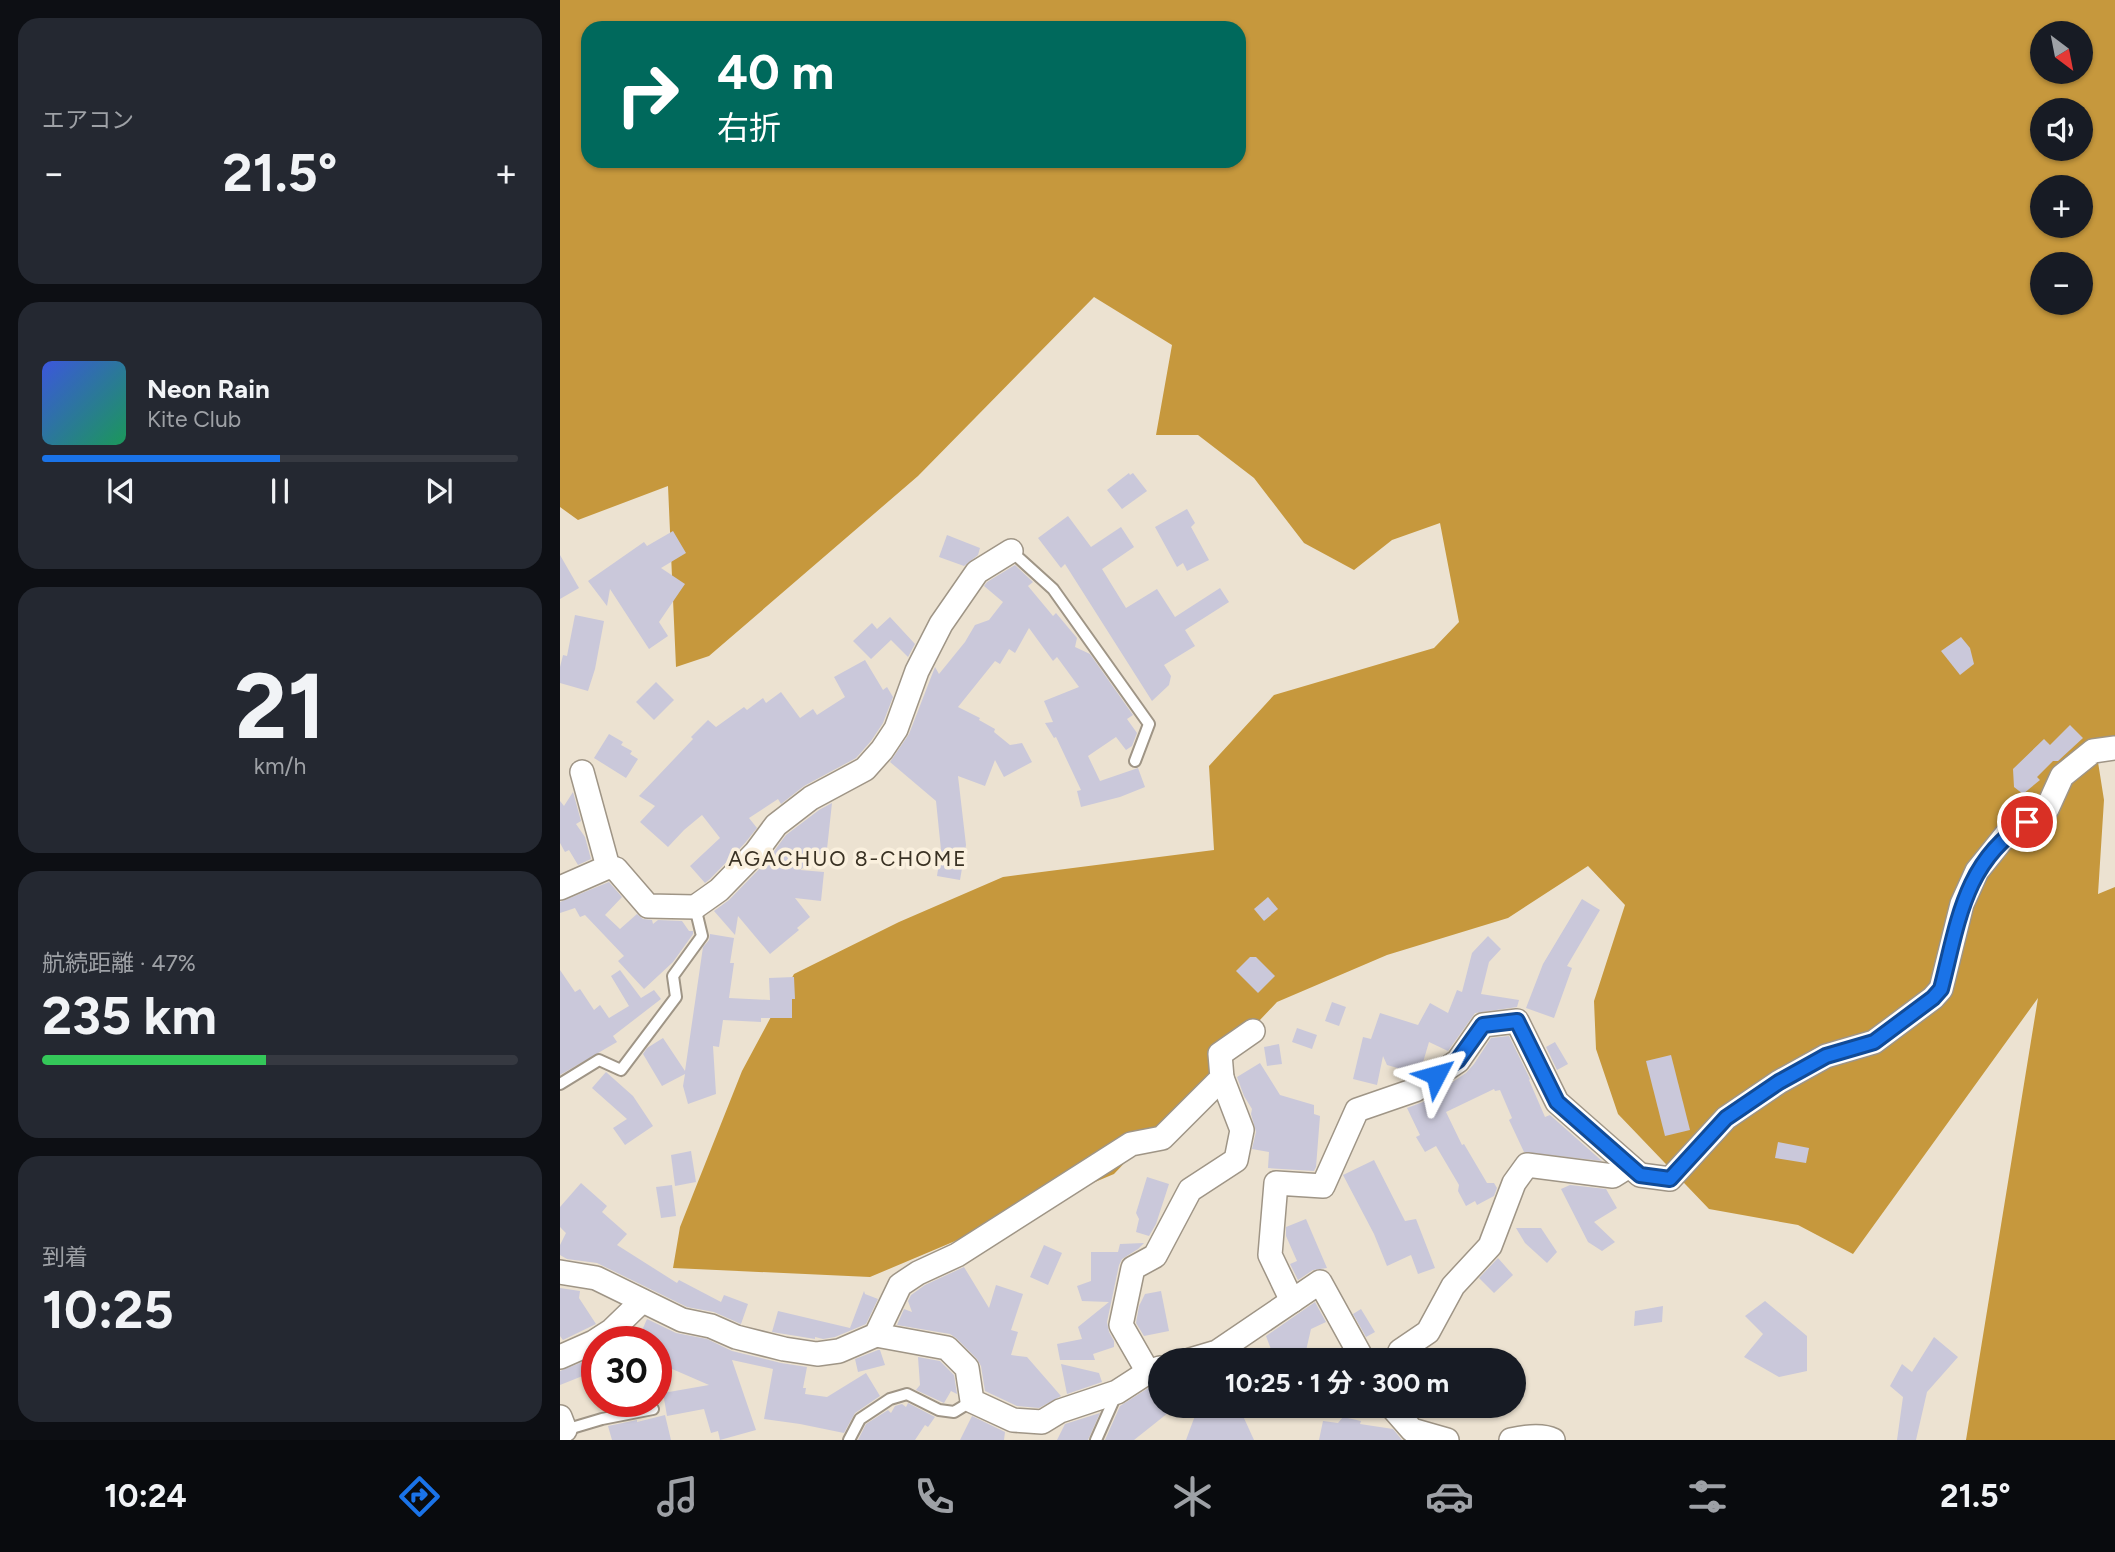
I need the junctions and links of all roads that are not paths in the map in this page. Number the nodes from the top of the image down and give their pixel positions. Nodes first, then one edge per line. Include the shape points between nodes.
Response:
1 (1011, 551) joint
2 (2115, 748) edge
3 (1135, 761) dead end
4 (582, 772) dead end
5 (608, 867) junction
6 (560, 888) edge
7 (695, 907) junction
8 (1253, 1031) dead end
9 (1222, 1078) junction
10 (560, 1084) edge
11 (1629, 1166) junction
12 (560, 1272) edge
13 (642, 1301) junction
14 (1292, 1301) junction
15 (876, 1335) junction
16 (1223, 1348) edge
17 (1356, 1348) edge
18 (1404, 1348) edge
19 (560, 1357) edge
20 (1148, 1362) edge
21 (1148, 1374) edge
22 (1117, 1392) junction
23 (972, 1402) junction
24 (612, 1417) edge
25 (1401, 1418) edge
26 (562, 1426) edge
27 (1011, 1430) edge
28 (849, 1440) edge
29 (1096, 1440) edge
30 (1447, 1440) edge
31 (1511, 1440) edge
32 (1553, 1440) edge

1 - 3 lane via 1053,589 1149,724
1 - 7 street via 977,572 941,624 917,671 896,729 882,750 865,769 811,798 776,825 719,890
2 - 11 street via 2093,751 2062,776 2047,809 2006,835 1977,871 1962,904 1941,989 1933,998 1874,1042 1826,1056 1736,1111 1670,1179 1640,1175
4 - 5 street
5 - 6 street
5 - 7 street via 616,869 648,906
7 - 10 lane via 702,936 673,976 676,997 621,1070 599,1060
8 - 9 street via 1220,1054
9 - 15 street via 1162,1138 1131,1144 957,1255 900,1285
9 - 20 street via 1242,1130 1236,1160 1190,1190 1155,1256 1133,1268 1121,1325
11 - 14 street via 1557,1102 1517,1021 1483,1025 1458,1060 1415,1090 1357,1110 1323,1186 1276,1183 1270,1255
11 - 18 street via 1613,1176 1527,1165 1514,1183 1490,1247 1452,1286 1428,1332
12 - 13 street via 596,1278
13 - 15 street via 682,1320 795,1351 839,1351
13 - 19 street via 611,1331
14 - 16 street
14 - 17 street via 1320,1282
15 - 23 street via 947,1348 967,1368
21 - 22 street
22 - 27 street
22 - 29 lane
23 - 27 street
23 - 28 lane via 954,1412 907,1394 890,1399 860,1419
24 - 26 lane
25 - 30 street via 1412,1430
31 - 32 street

